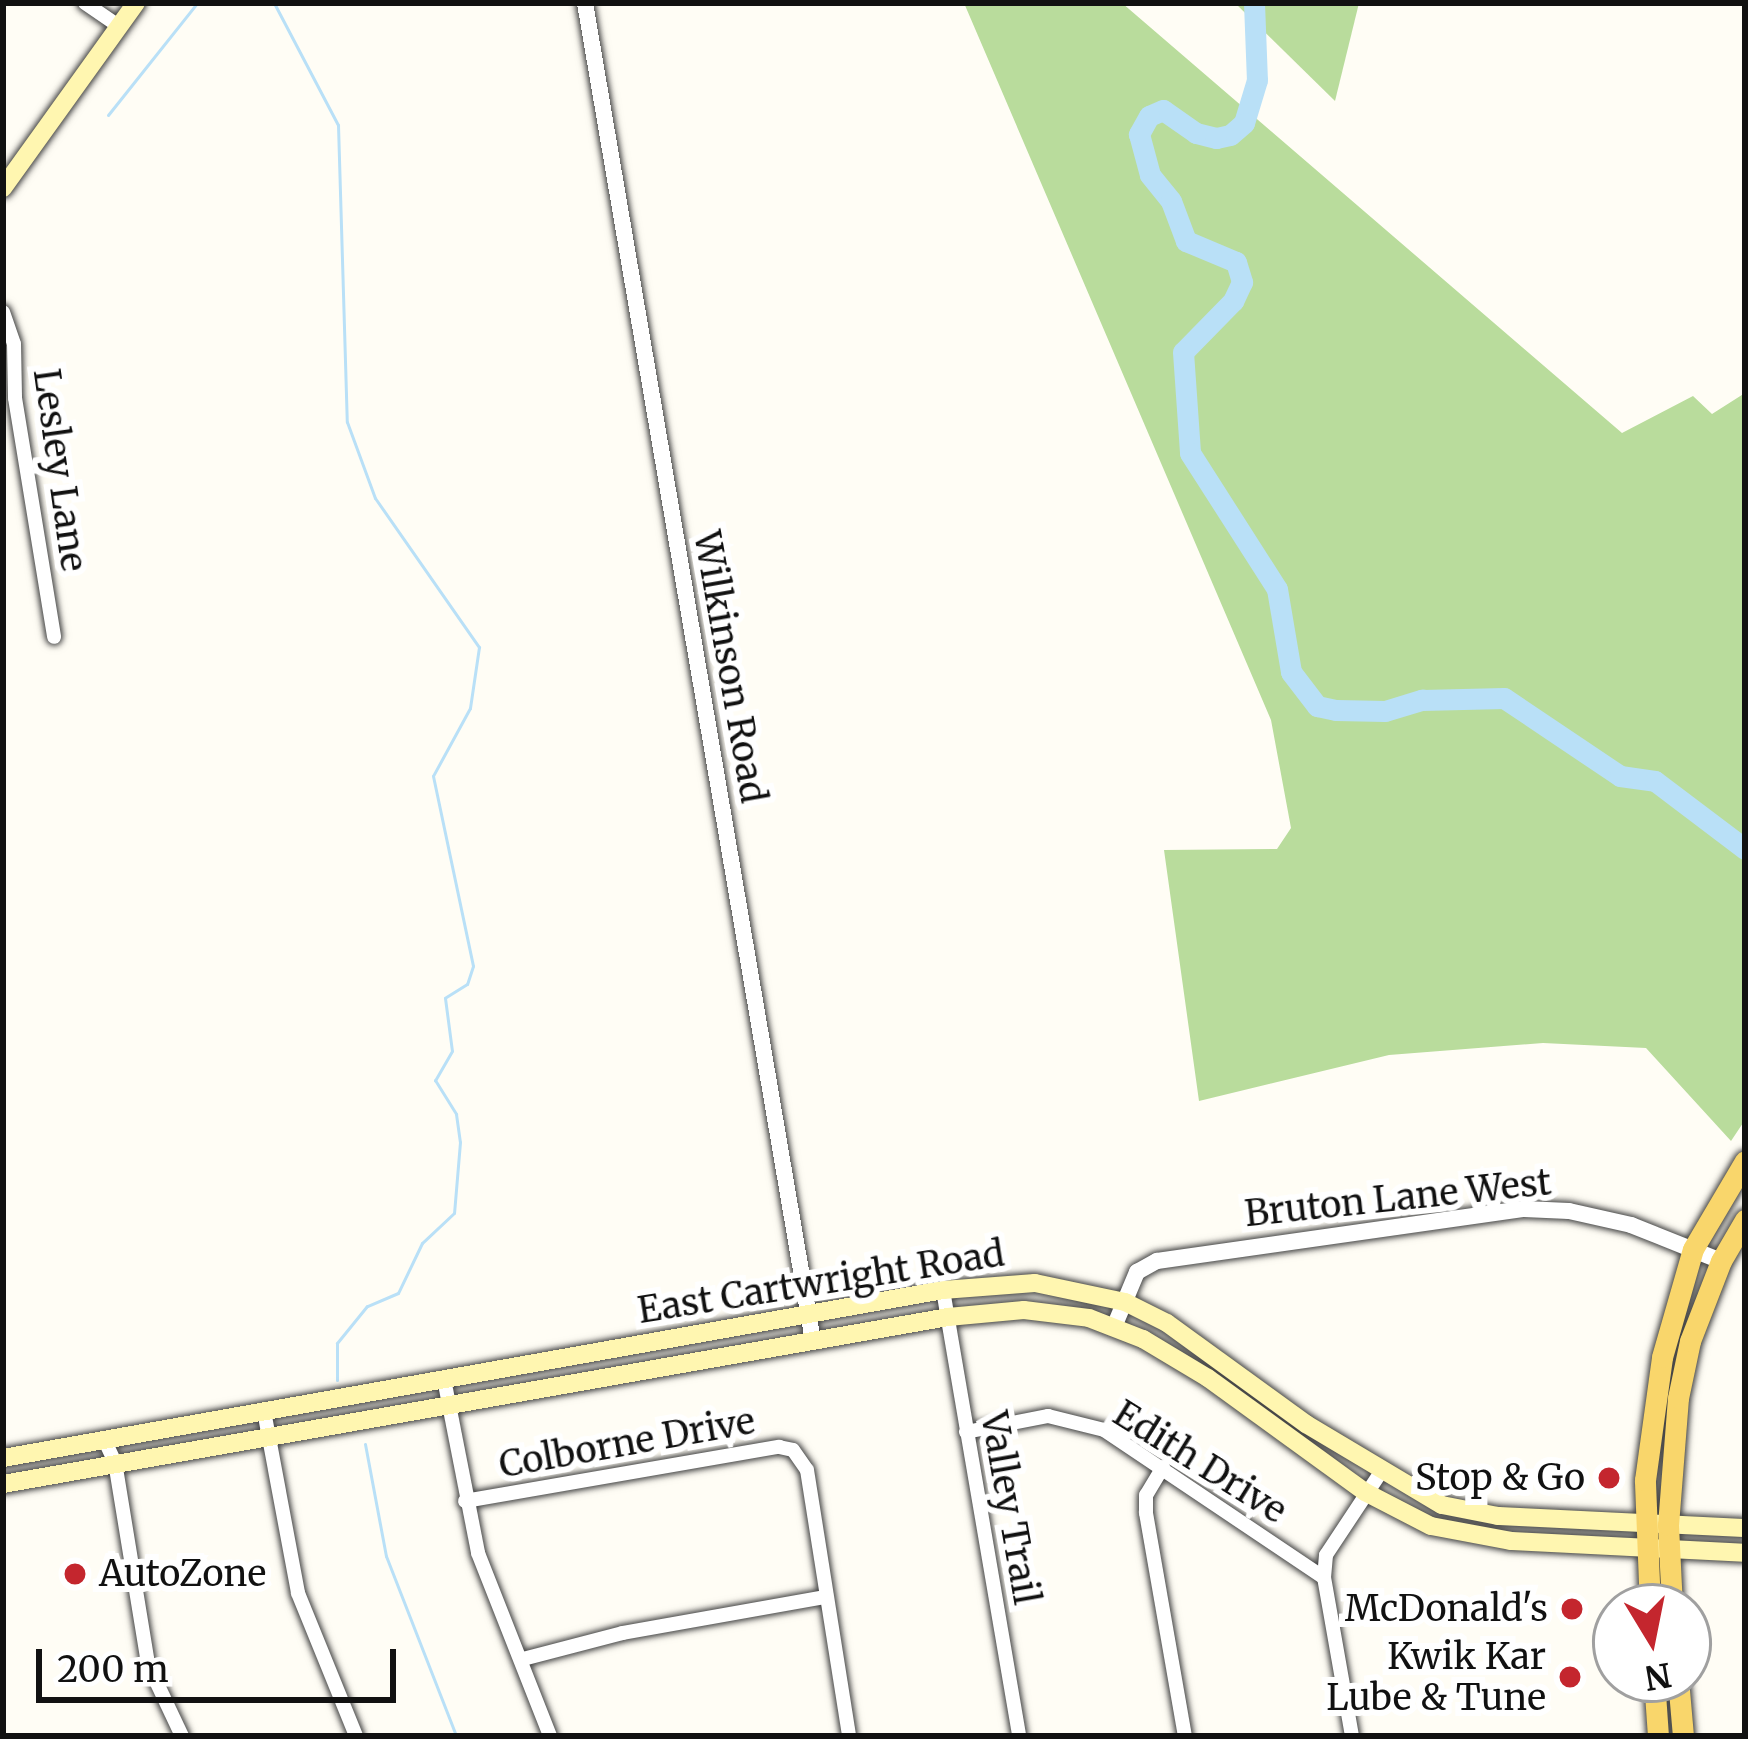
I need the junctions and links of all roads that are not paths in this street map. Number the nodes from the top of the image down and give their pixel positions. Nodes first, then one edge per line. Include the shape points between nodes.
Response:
1 (86, 3) edge
2 (136, 3) edge
3 (585, 3) edge
4 (119, 27) junction
5 (3, 188) edge
6 (3, 312) edge
7 (54, 637) dead end
8 (1745, 1161) edge
9 (1745, 1220) edge
10 (1693, 1250) junction
11 (1720, 1262) junction
12 (943, 1290) junction
13 (1124, 1302) junction
14 (807, 1315) junction
15 (948, 1317) junction
16 (1114, 1328) junction
17 (813, 1341) junction
18 (444, 1379) junction
19 (448, 1404) junction
20 (264, 1411) junction
21 (966, 1432) junction
22 (268, 1435) junction
23 (105, 1441) junction
24 (3, 1458) edge
25 (115, 1462) junction
26 (1163, 1467) junction
27 (1382, 1472) junction
28 (3, 1484) edge
29 (1365, 1492) junction
30 (465, 1501) junction
31 (1656, 1525) junction
32 (1745, 1528) edge
33 (1645, 1550) junction
34 (1669, 1551) junction
35 (1745, 1553) edge
36 (1324, 1578) junction
37 (1648, 1583) edge
38 (1671, 1583) edge
39 (826, 1597) junction
40 (523, 1658) junction
41 (1656, 1703) edge
42 (1669, 1703) edge
43 (1678, 1703) edge
44 (182, 1736) edge
45 (356, 1736) edge
46 (550, 1736) edge
47 (849, 1736) edge
48 (1018, 1736) edge
49 (1185, 1736) edge
50 (1352, 1736) edge
51 (1658, 1736) edge
52 (1679, 1736) edge

1 - 4 street
2 - 4 main road
3 - 14 street, Wilkinson Road
4 - 5 main road
6 - 7 street, Lesley Lane
8 - 10 main road
9 - 11 main road
10 - 11 street, Bruton Lane West
10 - 13 street, Bruton Lane West via 1631,1225 1524,1209 1157,1261 1137,1272
10 - 31 main road via 1662,1357 1647,1457
11 - 31 main road via 1690,1341
12 - 13 main road, East Cartwright Road via 1035,1283
12 - 14 main road, East Cartwright Road
12 - 15 street, Valley Trail
13 - 16 street, Bruton Lane West
13 - 27 main road, East Cartwright Road via 1204,1346
14 - 17 street, Wilkinson Road
14 - 18 main road, East Cartwright Road
15 - 16 main road, East Cartwright Road via 1024,1310
15 - 17 main road, East Cartwright Road
15 - 21 street, Valley Trail
16 - 29 main road, East Cartwright Road via 1208,1378
17 - 19 main road, East Cartwright Road
18 - 19 street
18 - 20 main road, East Cartwright Road
19 - 22 main road, East Cartwright Road
19 - 30 street
20 - 22 street
20 - 23 main road, East Cartwright Road
21 - 26 street, Edith Drive via 1062,1419 1104,1430
21 - 48 street, Valley Trail
22 - 25 main road, East Cartwright Road
22 - 45 street via 298,1593
23 - 24 main road, East Cartwright Road
23 - 25 street
25 - 28 main road, East Cartwright Road
25 - 44 street via 148,1664
26 - 36 street, Edith Drive
26 - 49 street via 1146,1495 1146,1513
27 - 29 street
27 - 31 main road, East Cartwright Road via 1458,1510
29 - 33 main road, East Cartwright Road via 1431,1526 1468,1534
29 - 36 street via 1332,1540
30 - 39 street, Colborne Drive via 793,1450 807,1470
30 - 40 street
31 - 32 main road, East Cartwright Road
31 - 33 main road
31 - 34 main road
33 - 34 main road, East Cartwright Road
33 - 37 main road
34 - 35 main road, East Cartwright Road
34 - 38 main road
36 - 50 street
39 - 40 street
39 - 47 street, Colborne Drive
40 - 46 street
41 - 51 main road
42 - 52 main road
43 - 52 main road

